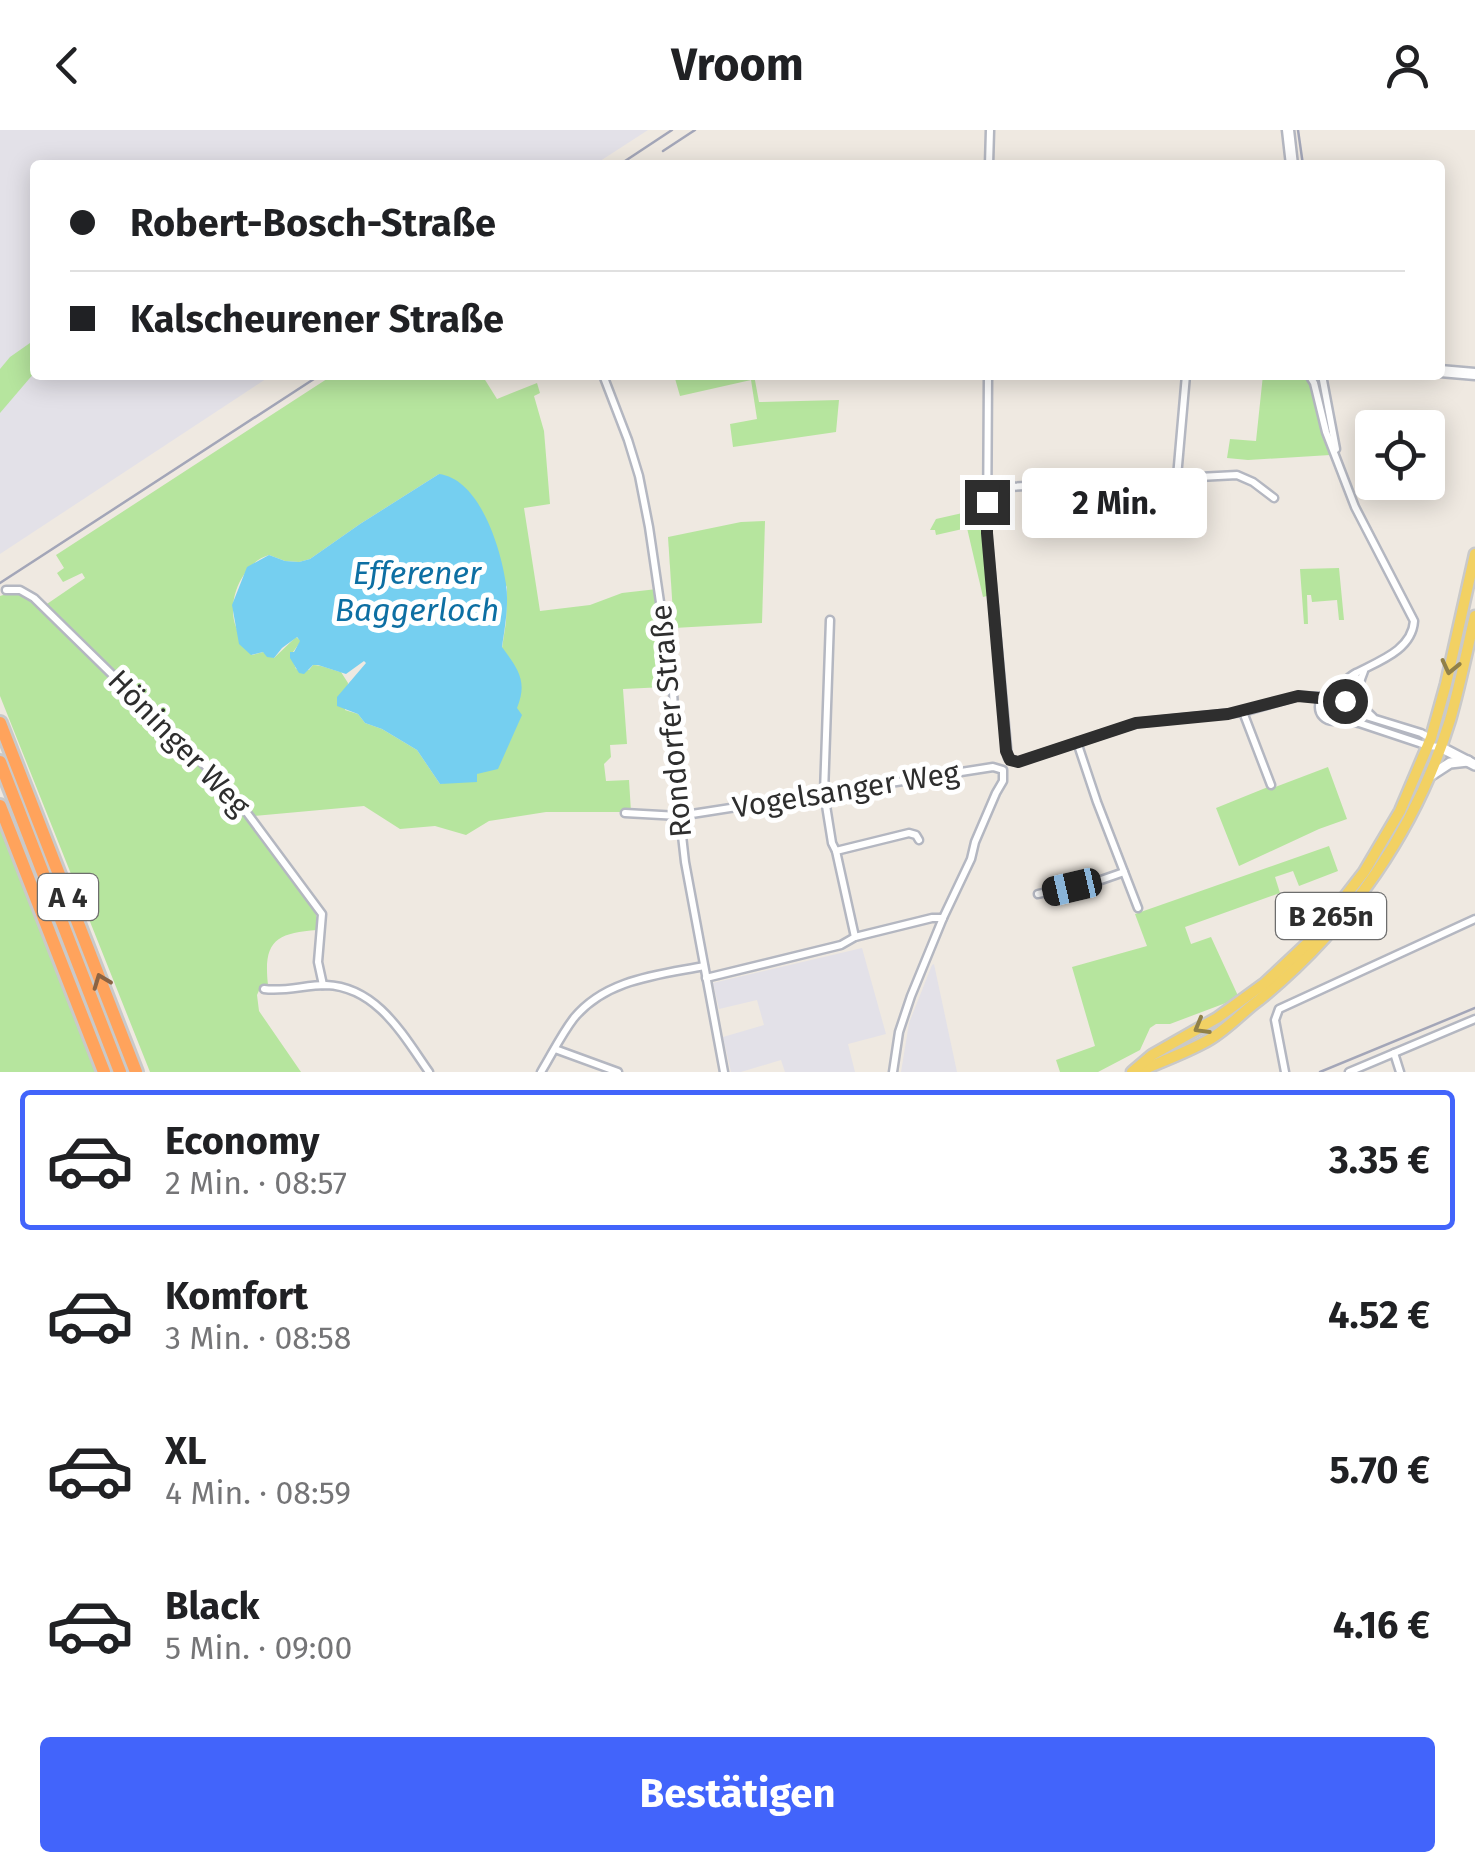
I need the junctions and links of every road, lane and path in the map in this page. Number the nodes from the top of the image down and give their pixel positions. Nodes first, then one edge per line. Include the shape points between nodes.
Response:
1 (990, 130) edge
2 (1288, 130) edge
3 (989, 160) edge
4 (1291, 160) edge
5 (1445, 372) edge
6 (1475, 374) edge
7 (605, 380) edge
8 (988, 380) edge
9 (1186, 380) edge
10 (1312, 380) edge
11 (1323, 380) edge
12 (1337, 460) junction
13 (1177, 477) junction
14 (987, 488) junction
15 (1274, 498) dead end
16 (1475, 554) edge
17 (6, 590) dead end
18 (1475, 616) edge
19 (830, 620) dead end
20 (1364, 670) junction
21 (1328, 695) junction
22 (1292, 698) junction
23 (1343, 698) junction
24 (1347, 707) junction
25 (1320, 710) junction
26 (1243, 712) junction
27 (1340, 719) junction
28 (1376, 720) junction
29 (0, 723) edge
30 (1077, 742) junction
31 (1433, 744) junction
32 (0, 762) edge
33 (1472, 763) edge
34 (1428, 777) junction
35 (1272, 785) dead end
36 (824, 793) junction
37 (0, 806) edge
38 (625, 813) dead end
39 (680, 816) junction
40 (919, 840) dead end
41 (15, 844) junction
42 (836, 851) junction
43 (1124, 872) junction
44 (1038, 894) dead end
45 (1138, 908) dead end
46 (943, 918) junction
47 (1475, 919) edge
48 (855, 937) junction
49 (77, 962) junction
50 (704, 966) junction
51 (706, 978) junction
52 (323, 985) junction
53 (264, 989) dead end
54 (1475, 1019) edge
55 (555, 1049) junction
56 (1394, 1053) junction
57 (104, 1072) edge
58 (120, 1072) edge
59 (136, 1072) edge
60 (429, 1072) edge
61 (540, 1072) edge
62 (618, 1072) edge
63 (724, 1072) edge
64 (894, 1072) edge
65 (1134, 1072) edge
66 (1285, 1072) edge
67 (1349, 1072) edge
68 (1400, 1072) edge

1 - 3 street
2 - 4 main road
5 - 6 main road
7 - 39 street, Rondorfer Straße via 639,476 649,527 672,691
8 - 14 street
9 - 13 street
10 - 12 street
11 - 12 street
12 - 20 street via 1414,622 1401,648
13 - 14 street
13 - 15 street via 1237,475
14 - 30 street via 1008,758 1014,762
16 -> 31 main road, B 265n
17 - 52 street, Höninger Weg via 34,598 230,790 322,914
18 - 31 main road, B 265n via 1455,702
19 - 36 street
20 - 21 street
20 - 23 street
20 - 28 street via 1359,700
21 - 22 street
21 - 23 street
21 - 25 street
22 - 25 street
22 - 26 street
23 - 24 street
24 - 27 street
24 - 28 street
25 - 27 street via 1326,720
26 - 30 street via 1144,722
26 - 35 street
27 - 31 street
28 - 31 street
59 -> 29 highway, A 4
30 - 43 street
31 - 33 street
31 - 34 main road, B 265n
31 -> 65 main road, B 265n via 1380,846 1312,939 1240,1003
32 - 49 highway, A 4
33 - 34 street via 1450,763
34 - 65 main road, B 265n via 1378,871 1294,970 1212,1038
36 - 39 street, Vogelsanger Weg
36 - 42 street
36 - 46 street, Vogelsanger Weg via 993,767 1005,773
37 - 41 highway
38 - 39 street, Vogelsanger Weg
39 - 50 street, Rondorfer Straße
40 - 42 street via 909,833
41 - 49 highway
41 - 57 highway
42 - 48 street
43 - 44 street
43 - 45 street
46 - 48 street
46 - 64 street via 902,1020
47 - 66 street via 1280,1008 1275,1020
48 - 51 street
49 - 58 highway, A 4
50 - 51 street, Rondorfer Straße
50 - 55 street via 602,994
51 - 63 street, Rondorfer Straße
52 - 53 street
52 - 60 street via 377,1004
54 - 56 street
55 - 61 street
55 - 62 street
56 - 67 street
56 - 68 street

